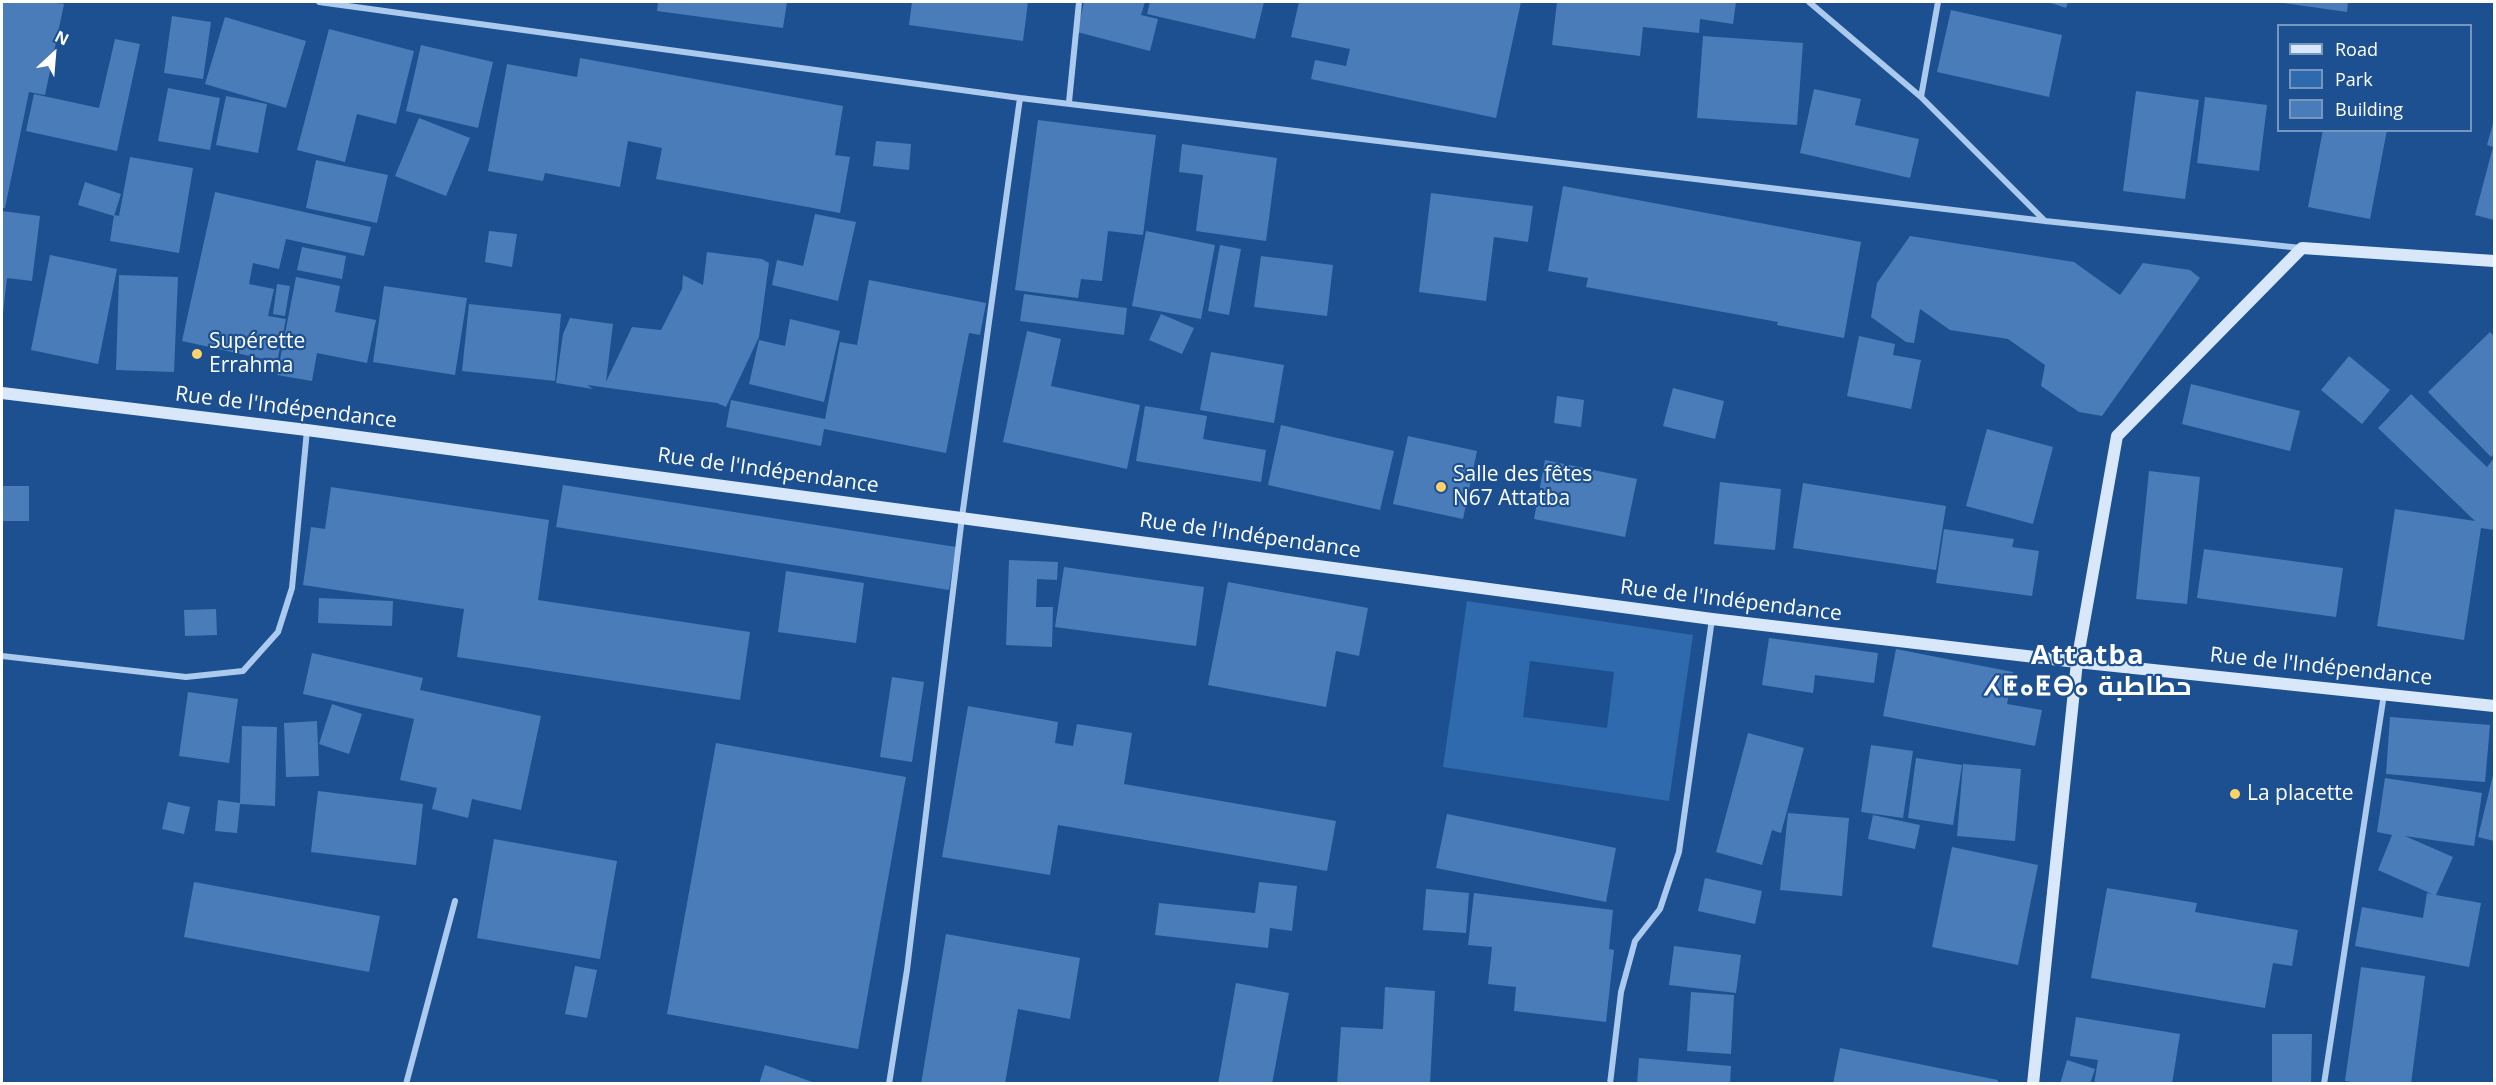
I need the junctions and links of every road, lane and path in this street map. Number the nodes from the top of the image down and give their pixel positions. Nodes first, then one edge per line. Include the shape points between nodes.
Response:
1 (319, 2) edge
2 (1079, 2) edge
3 (1809, 2) edge
4 (1938, 2) edge
5 (1921, 97) junction
6 (1020, 98) junction
7 (1069, 102) junction
8 (2045, 221) junction
9 (2302, 248) junction
10 (2494, 261) edge
11 (2, 393) edge
12 (307, 430) junction
13 (962, 517) junction
14 (1712, 619) junction
15 (2, 656) edge
16 (2077, 662) junction
17 (2384, 693) junction
18 (2494, 706) edge
19 (455, 901) dead end
20 (406, 1083) edge
21 (889, 1083) edge
22 (1610, 1083) edge
23 (2033, 1083) edge
24 (2324, 1083) edge

1 - 6 street
2 - 7 street
3 - 5 street
4 - 5 street
5 - 8 street
6 - 7 street
6 - 13 street
7 - 8 street
8 - 9 street
9 - 10 main road
9 - 16 main road via 2117,436
11 - 12 main road, Rue de l'Indépendance
12 - 13 main road, Rue de l'Indépendance
12 - 15 street via 292,588 278,632 243,671 186,677
13 - 14 main road, Rue de l'Indépendance
13 - 21 street via 907,970
14 - 16 main road, Rue de l'Indépendance
14 - 22 street via 1679,852 1660,909 1635,941 1621,992
16 - 17 main road, Rue de l'Indépendance
16 - 23 main road
17 - 18 main road, Rue de l'Indépendance
17 - 24 street
19 - 20 street

